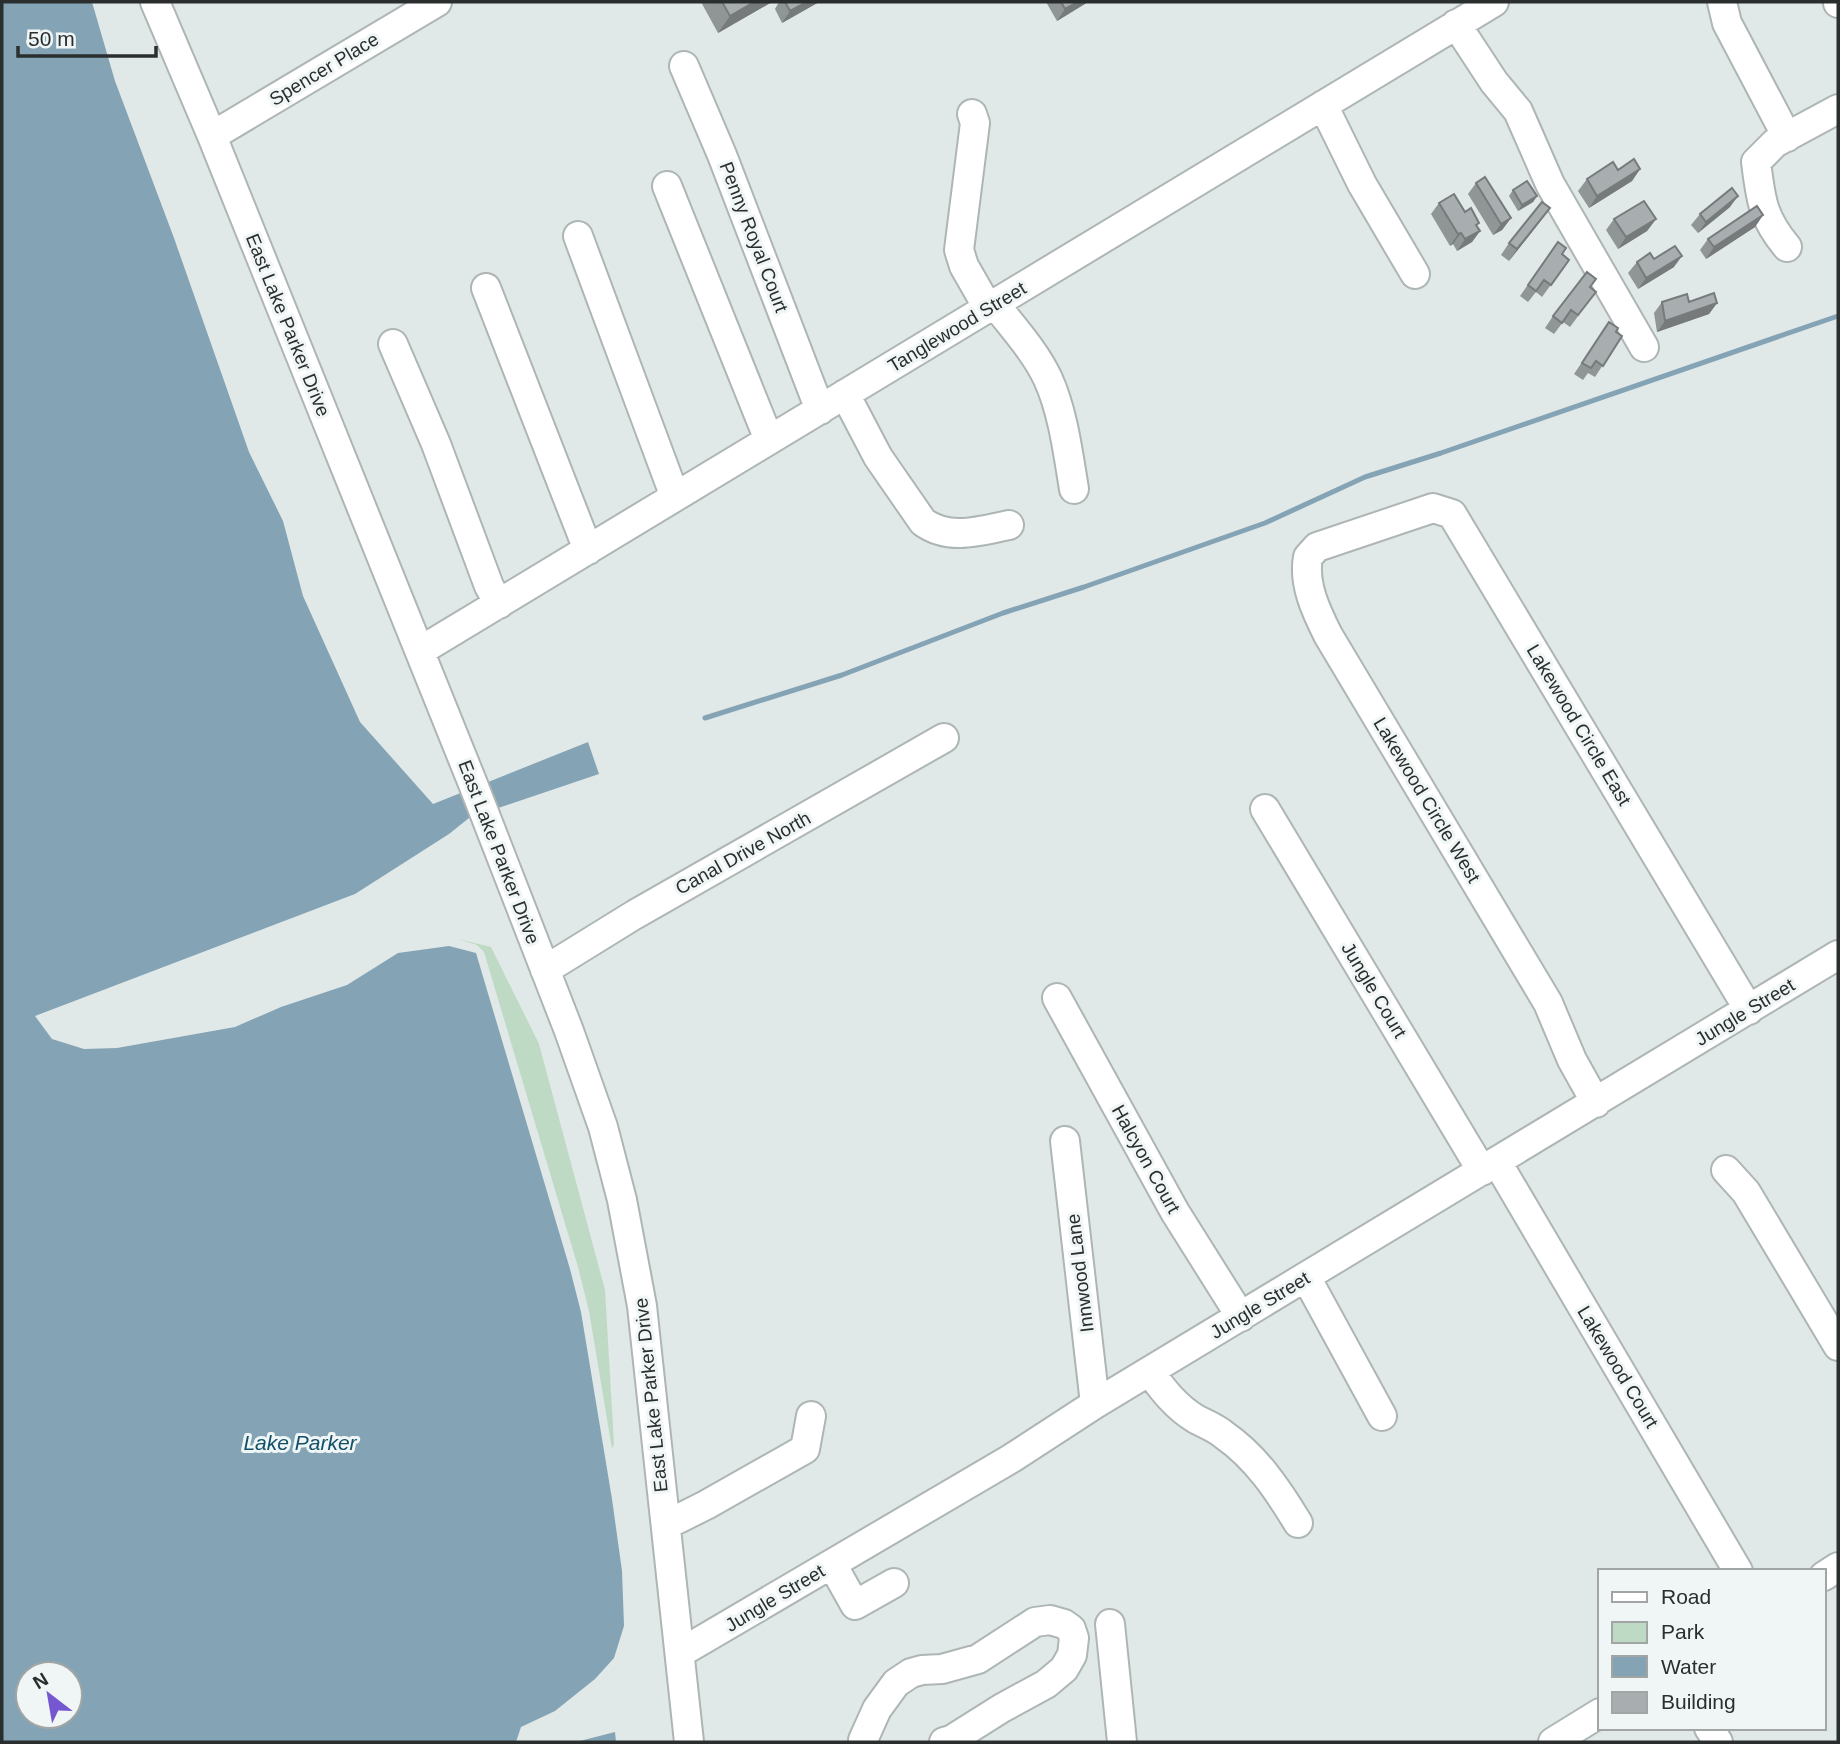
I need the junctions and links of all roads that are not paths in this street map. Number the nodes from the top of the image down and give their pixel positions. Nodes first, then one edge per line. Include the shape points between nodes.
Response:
1 (155, 2) edge
2 (437, 2) edge
3 (1494, 2) edge
4 (1722, 2) edge
5 (1457, 24) junction
6 (684, 66) dead end
7 (1323, 105) junction
8 (1838, 109) edge
9 (972, 114) dead end
10 (212, 136) junction
11 (1787, 137) junction
12 (667, 186) dead end
13 (578, 236) dead end
14 (1787, 247) dead end
15 (1415, 274) dead end
16 (486, 288) dead end
17 (991, 306) junction
18 (393, 344) dead end
19 (1644, 347) dead end
20 (845, 394) junction
21 (820, 410) junction
22 (769, 440) junction
23 (1073, 489) dead end
24 (675, 497) junction
25 (1009, 525) dead end
26 (1372, 529) joint
27 (588, 550) junction
28 (499, 604) junction
29 (419, 651) junction
30 (944, 738) dead end
31 (1265, 809) dead end
32 (1838, 955) edge
33 (545, 970) junction
34 (1056, 998) dead end
35 (1749, 1010) junction
36 (1596, 1102) junction
37 (1065, 1141) dead end
38 (1490, 1167) junction
39 (1726, 1170) dead end
40 (1306, 1277) junction
41 (1241, 1317) junction
42 (1838, 1346) edge
43 (1150, 1372) junction
44 (1095, 1404) junction
45 (811, 1416) dead end
46 (1382, 1416) dead end
47 (1298, 1523) dead end
48 (666, 1525) junction
49 (832, 1564) junction
50 (1737, 1569) edge
51 (894, 1583) dead end
52 (1110, 1624) dead end
53 (680, 1653) junction
54 (1598, 1714) edge
55 (863, 1740) dead end
56 (689, 1742) edge
57 (944, 1742) edge
58 (1122, 1742) edge
59 (1553, 1742) edge

1 - 10 street, East Lake Parker Drive
2 - 10 street, Spencer Place
3 - 5 street, Tanglewood Street
4 - 11 street via 1727,23
5 - 7 street, Tanglewood Street
5 - 19 street via 1518,111 1550,184
6 - 21 street, Penny Royal Court
7 - 15 street via 1362,184
7 - 17 street, Tanglewood Street
8 - 11 street
9 - 17 street via 975,123 959,250 964,266
10 - 29 street, East Lake Parker Drive
11 - 14 street via 1756,162 1770,227
12 - 22 street
13 - 24 street
16 - 27 street
17 - 20 street, Tanglewood Street
17 - 23 street via 1022,337 1048,379
18 - 28 street
20 - 21 street, Tanglewood Street
20 - 25 street via 878,457 923,522 965,534
21 - 22 street, Tanglewood Street
22 - 24 street, Tanglewood Street
24 - 27 street, Tanglewood Street
26 - 35 street, Lakewood Circle East via 1433,508 1452,514
26 - 36 street, Lakewood Circle West via 1311,552 1306,566 1317,612 1548,1003
27 - 28 street, Tanglewood Street
28 - 29 street, Tanglewood Street
29 - 33 street, East Lake Parker Drive
30 - 33 street, Canal Drive North
31 - 38 street, Jungle Court
32 - 35 street, Jungle Street
33 - 48 street, East Lake Parker Drive via 593,1095 622,1200 642,1306
34 - 41 street, Halcyon Court via 1175,1212
35 - 36 street, Jungle Street
36 - 38 street, Jungle Street
37 - 44 street, Innwood Lane
38 - 40 street, Jungle Street
38 - 50 street, Lakewood Court
39 - 42 street via 1746,1192
40 - 41 street, Jungle Street
40 - 46 street
41 - 43 street, Jungle Street
43 - 44 street, Jungle Street
43 - 47 street via 1176,1404 1239,1447 1278,1489
44 - 49 street, Jungle Street
45 - 48 street via 805,1449
48 - 53 street, East Lake Parker Drive
49 - 51 street via 846,1610
49 - 53 street, Jungle Street
52 - 58 street
53 - 56 street, East Lake Parker Drive
54 - 59 street
55 - 57 street via 877,1709 896,1683 911,1673 978,1659 1035,1622 1050,1620 1071,1629 1072,1655 1064,1669

